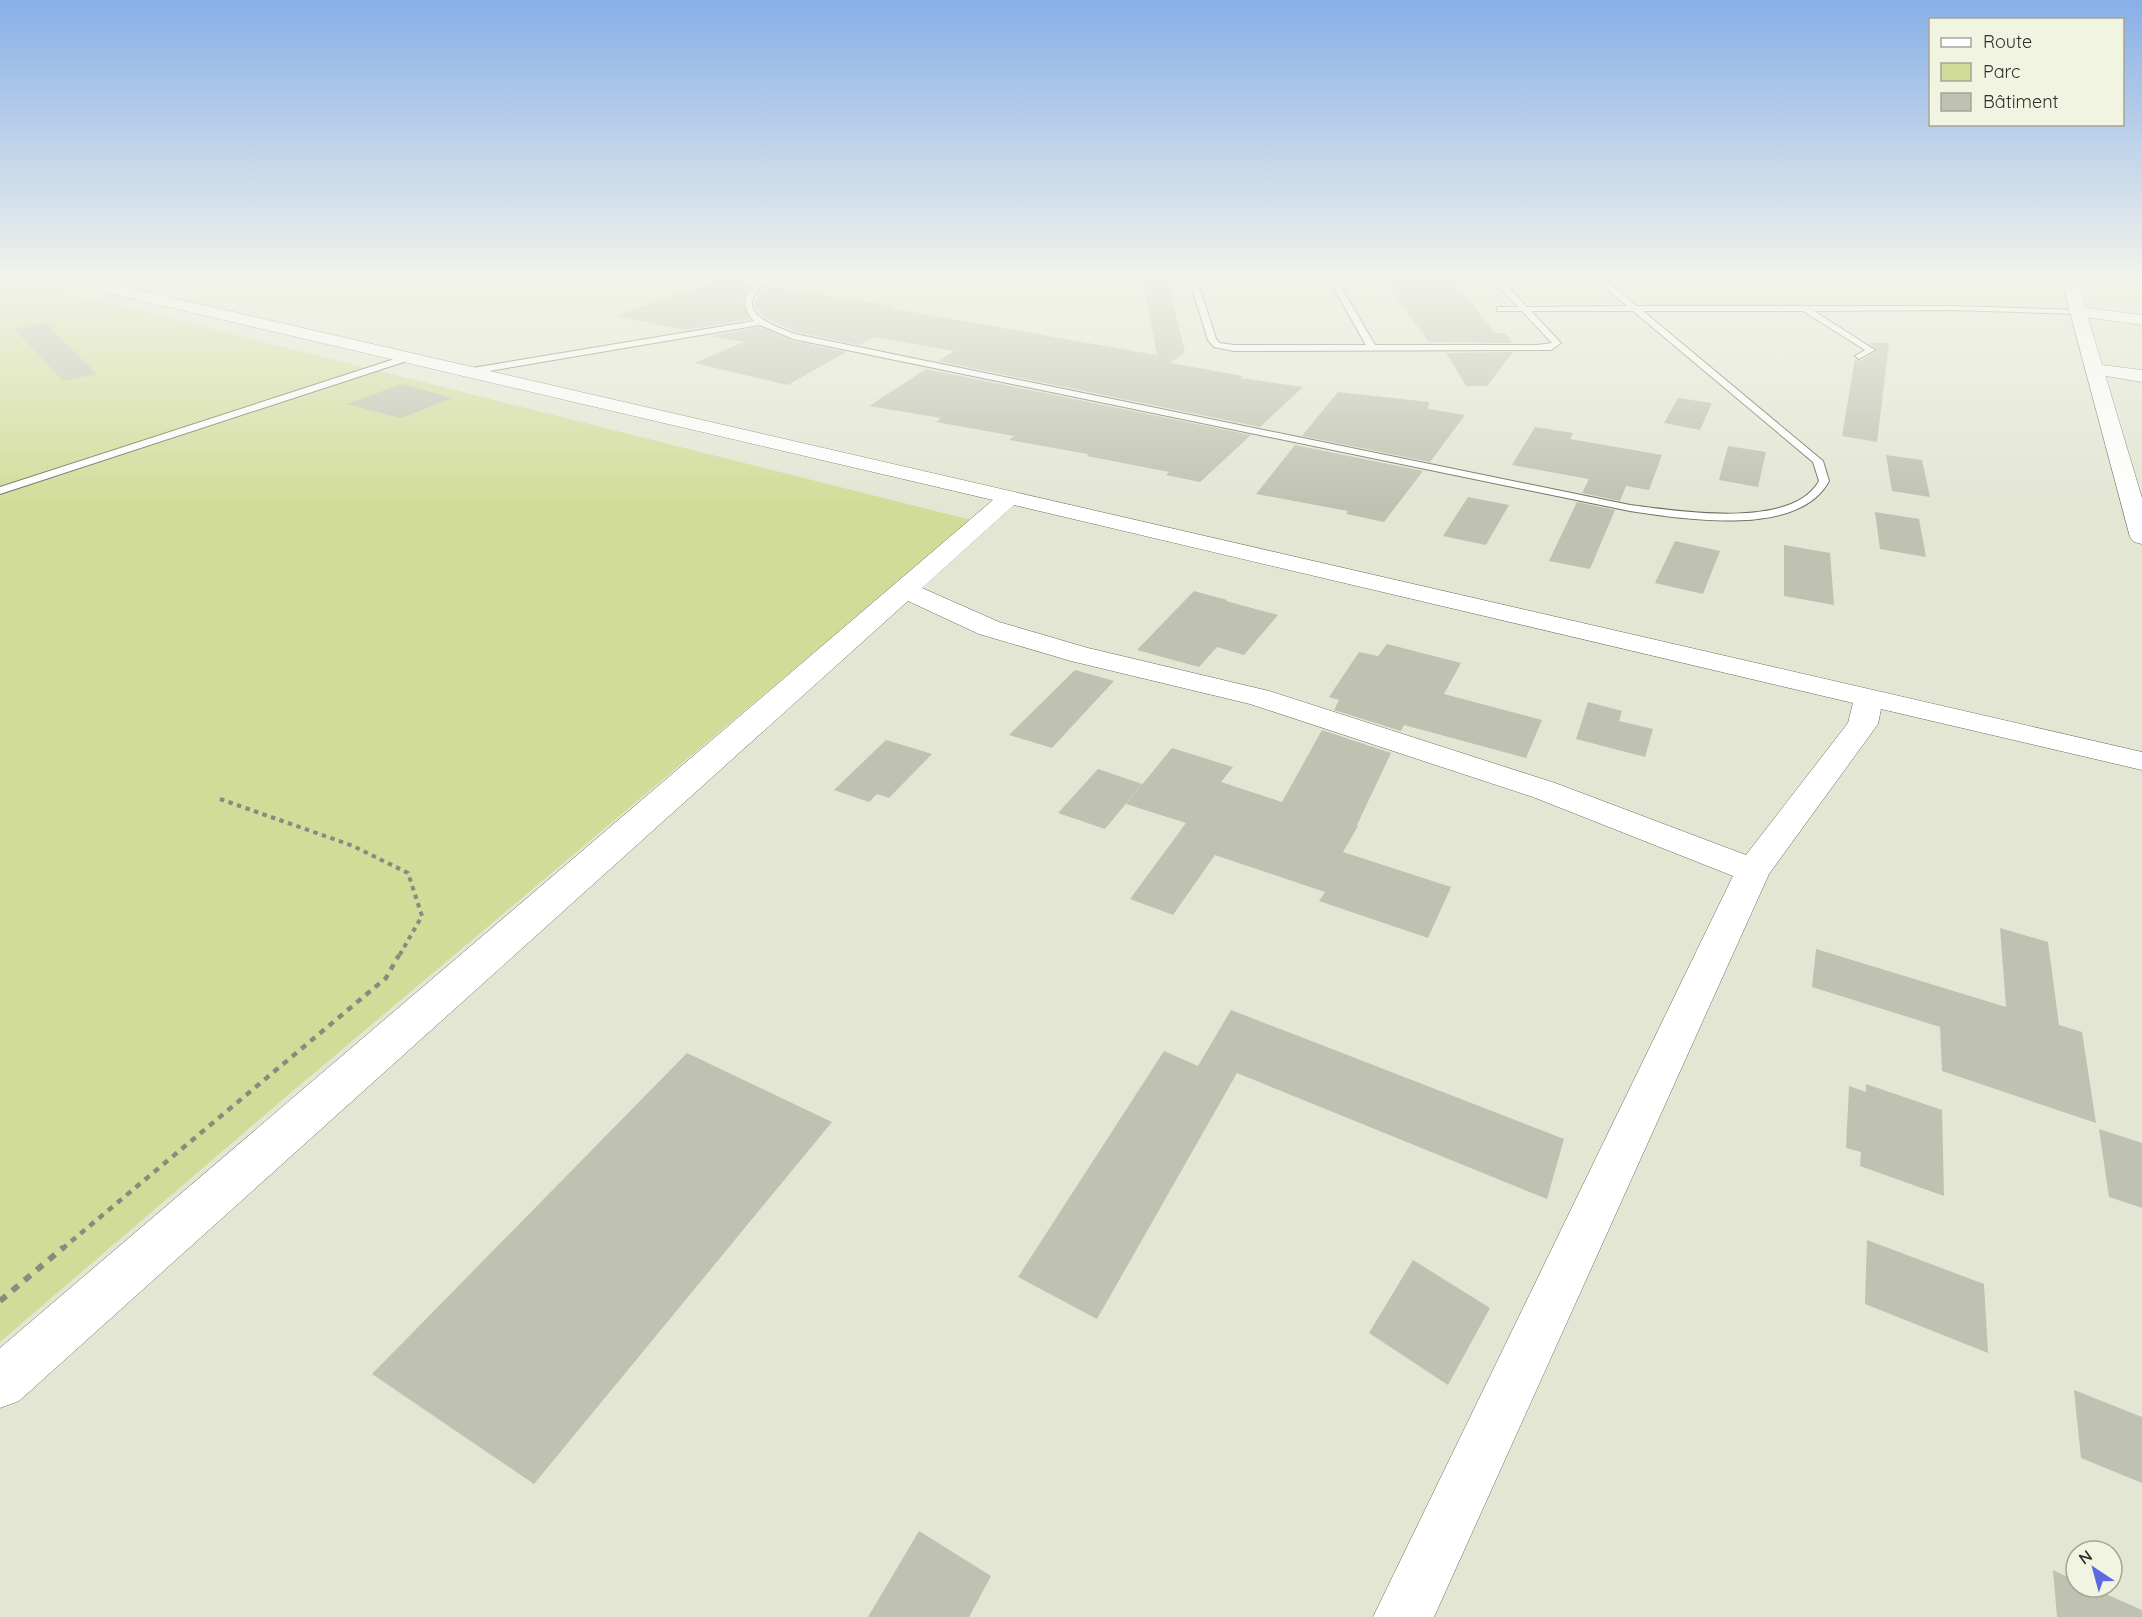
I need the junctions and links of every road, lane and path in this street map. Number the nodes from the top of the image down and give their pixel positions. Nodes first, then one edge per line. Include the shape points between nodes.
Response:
1 (395, 353) edge
2 (575, 353) edge
3 (877, 353) edge
4 (1689, 353) edge
5 (1864, 353) edge
6 (2090, 353) edge
7 (1859, 356) dead end
8 (410, 357) junction
9 (2094, 369) junction
10 (466, 372) junction
11 (2142, 376) edge
12 (0, 491) edge
13 (1009, 498) junction
14 (2142, 537) edge
15 (904, 590) junction
16 (1869, 697) junction
17 (2142, 761) edge
18 (220, 799) dead end
19 (1753, 871) junction
20 (0, 1302) edge
21 (0, 1382) edge
22 (1403, 1617) edge

1 - 8 street
2 - 10 lane
3 - 4 lane via 1630,508 1691,516 1747,516 1801,504 1817,494 1824,481 1818,461
5 - 7 lane
6 - 9 street
8 - 10 street
8 - 12 lane
9 - 11 street
9 - 14 street
10 - 13 street
13 - 15 street
13 - 16 street
15 - 19 street via 989,628 1081,655 1259,697 1544,790
15 - 21 street
16 - 17 street
16 - 19 street via 1863,724
18 - 20 path via 353,846 408,873 422,916 386,978
19 - 22 street

